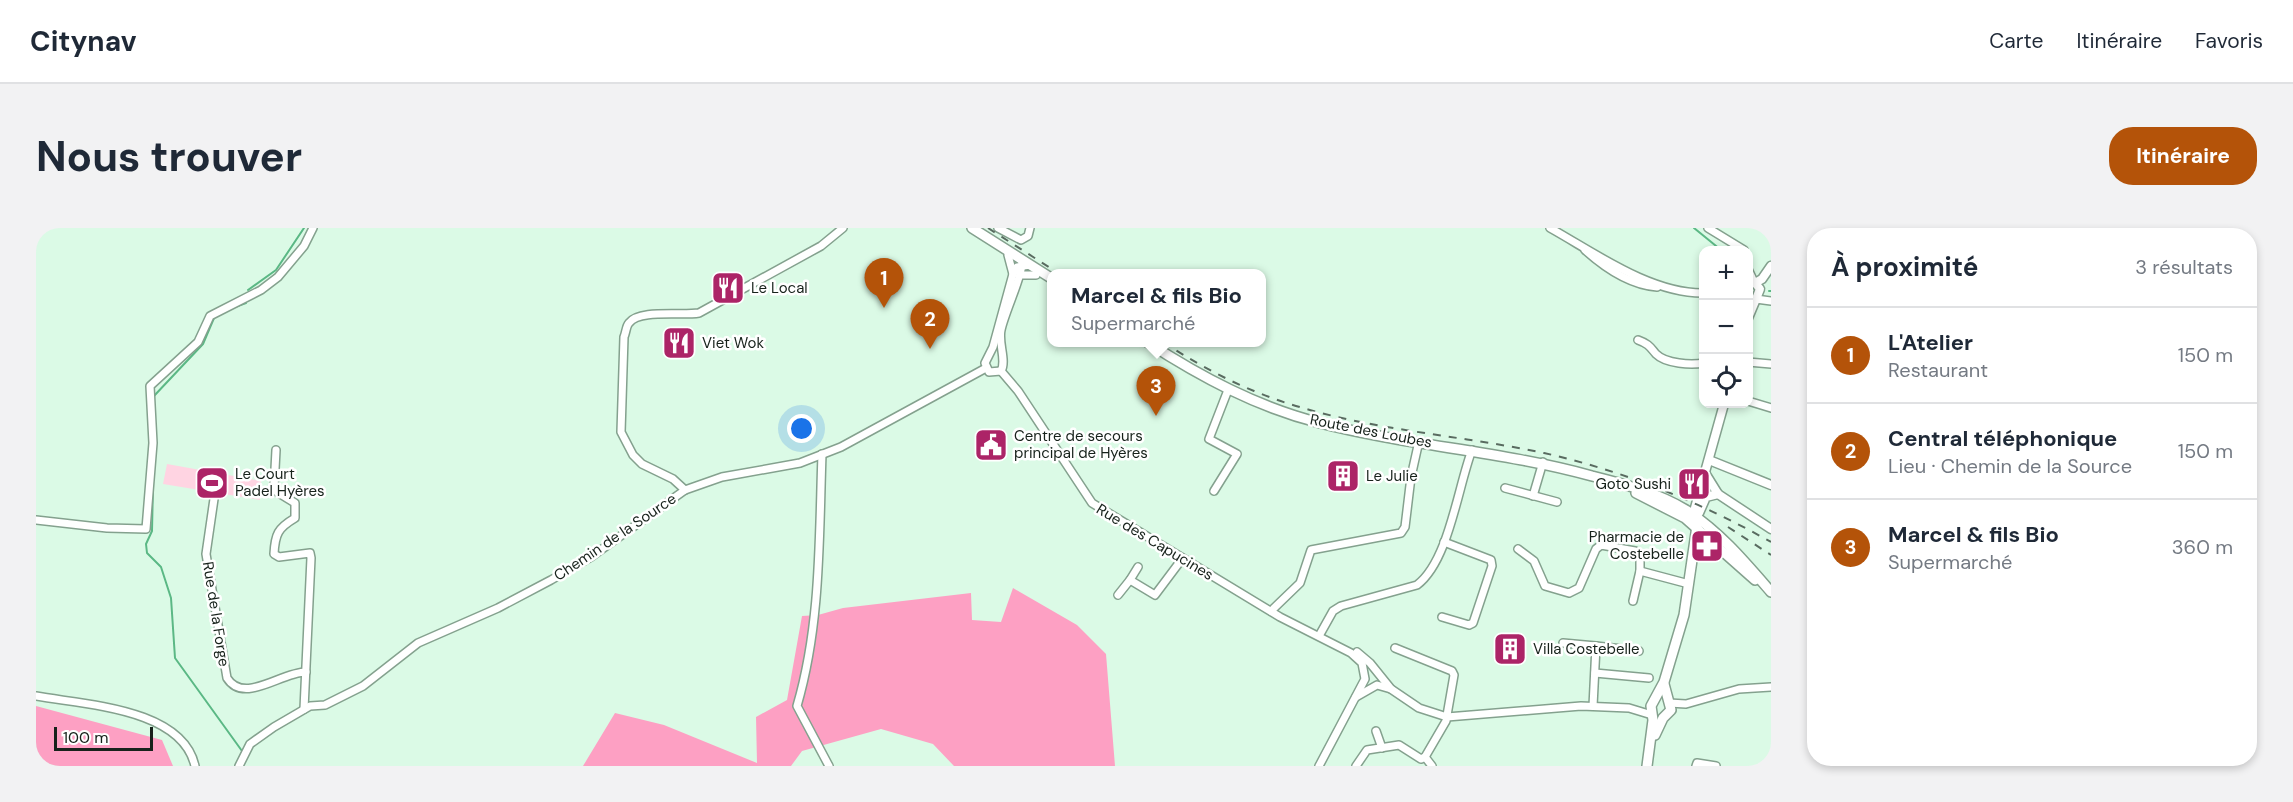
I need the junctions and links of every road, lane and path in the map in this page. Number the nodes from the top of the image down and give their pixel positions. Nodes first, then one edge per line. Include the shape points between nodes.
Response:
1 (313, 228) edge
2 (843, 228) edge
3 (972, 228) edge
4 (998, 228) edge
5 (1030, 228) edge
6 (1550, 228) edge
7 (1708, 228) edge
8 (998, 245) junction
9 (1737, 246) edge
10 (1771, 266) edge
11 (1024, 269) junction
12 (1047, 279) edge
13 (1753, 282) edge
14 (1753, 283) edge
15 (1699, 293) edge
16 (1753, 300) edge
17 (1771, 301) edge
18 (1638, 340) dead end
19 (1155, 347) edge
20 (988, 358) junction
21 (1002, 360) junction
22 (1753, 362) edge
23 (1699, 363) edge
24 (1771, 364) edge
25 (986, 368) junction
26 (1000, 371) junction
27 (1228, 390) junction
28 (1753, 402) edge
29 (1723, 408) edge
30 (1771, 408) edge
31 (1419, 441) junction
32 (276, 450) dead end
33 (1473, 450) junction
34 (822, 454) junction
35 (1709, 460) junction
36 (1543, 462) junction
37 (1705, 473) junction
38 (1610, 480) junction
39 (1771, 485) edge
40 (1505, 488) dead end
41 (686, 490) junction
42 (1214, 491) dead end
43 (1718, 495) junction
44 (1533, 496) junction
45 (214, 499) dead end
46 (1696, 500) junction
47 (1557, 502) dead end
48 (1683, 509) junction
49 (36, 520) edge
50 (1695, 521) junction
51 (1771, 529) edge
52 (1708, 538) junction
53 (1694, 539) junction
54 (1444, 542) junction
55 (1518, 549) dead end
56 (1182, 559) junction
57 (1138, 567) dead end
58 (1640, 571) junction
59 (1131, 580) junction
60 (1686, 584) junction
61 (1771, 592) edge
62 (1118, 595) dead end
63 (1633, 601) dead end
64 (1271, 611) junction
65 (1442, 617) dead end
66 (1319, 636) junction
67 (1328, 640) junction
68 (1563, 643) dead end
69 (1596, 646) junction
70 (1395, 648) dead end
71 (1639, 651) dead end
72 (306, 672) junction
73 (1595, 673) junction
74 (1366, 677) junction
75 (1649, 678) dead end
76 (1377, 680) junction
77 (1664, 682) junction
78 (1771, 687) edge
79 (36, 696) edge
80 (1356, 697) junction
81 (1654, 702) junction
82 (1669, 702) junction
83 (1686, 704) junction
84 (1593, 706) junction
85 (1629, 708) junction
86 (304, 710) junction
87 (1653, 715) junction
88 (1666, 716) junction
89 (1447, 717) junction
90 (1376, 731) dead end
91 (1382, 748) junction
92 (1425, 757) junction
93 (195, 766) edge
94 (238, 766) edge
95 (829, 766) edge
96 (1319, 766) edge
97 (1356, 766) edge
98 (1432, 766) edge
99 (1649, 766) edge
100 (1696, 766) edge
101 (1716, 766) edge

1 - 49 street via 304,246 278,277 210,316 198,342 150,387 153,443 147,530
2 - 41 street via 820,246 699,313 651,313 629,322 624,337 621,432 642,464
3 - 8 main road
4 - 5 street via 1021,240 1028,236
6 - 15 street via 1662,287
7 - 9 street
8 - 11 main road
8 - 11 main road
10 - 13 street via 1762,279
11 - 12 main road
11 - 20 street
11 - 21 street via 1001,330
14 - 16 street via 1760,290
16 - 17 street
18 - 23 street via 1667,359
19 - 27 main road, Route des Loubes
20 - 21 street via 996,355
20 - 25 street
21 - 26 street
22 - 24 street
25 - 26 street via 991,374
25 - 34 street, Chemin de la Source
26 - 56 street, Rue des Capucines via 1023,398 1092,503
27 - 31 main road, Route des Loubes via 1269,408 1320,423
27 - 42 street via 1209,439 1237,454
28 - 30 street
29 - 35 street
31 - 33 main road, Route des Loubes
31 - 64 street via 1401,532 1311,550 1300,583
32 - 72 street via 274,488 295,502 295,518 280,527 274,554 310,553 311,558
33 - 36 main road, Route des Loubes
33 - 54 street
34 - 41 street, Chemin de la Source via 791,466 715,479
34 - 95 street via 815,606 797,706
35 - 37 street
35 - 39 street
36 - 38 main road, Route des Loubes
36 - 44 street
37 - 43 street
37 - 46 street
38 - 48 main road, Route des Loubes
38 - 50 main road, Route des Loubes
40 - 44 street
41 - 86 street, Chemin de la Source via 557,577 418,643 363,686 325,705
43 - 50 street via 1703,500
43 - 51 street
44 - 47 street
45 - 72 street, Rue de la Forge via 206,554 226,678 236,687 248,689 293,672
46 - 48 street via 1690,508
46 - 50 street
48 - 50 main road, Route des Loubes
50 - 52 main road
50 - 53 main road
50 - 60 main road
50 - 61 main road via 1731,547
52 - 53 main road
52 - 61 main road
53 - 60 main road
54 - 65 street via 1491,560 1492,566 1473,623
54 - 66 street via 1417,585 1341,606 1333,611
55 - 58 street via 1534,561 1549,590 1576,591 1596,549 1605,543 1640,555
56 - 59 street via 1155,596
56 - 64 street, Rue des Capucines
57 - 59 street
58 - 60 street
58 - 63 street
59 - 62 street
60 - 77 main road
64 - 66 street, Rue des Capucines
66 - 67 street, Rue des Capucines
67 - 74 street, Rue des Capucines via 1355,656
67 - 76 street, Rue des Capucines via 1354,650
68 - 69 street
69 - 71 street
69 - 73 street
70 - 89 street via 1452,671
72 - 86 street
73 - 75 street
73 - 84 street
74 - 76 street
74 - 76 street, Rue des Capucines
74 - 80 street
76 - 80 street
76 - 89 street via 1419,708
77 - 81 main road
77 - 82 main road
78 - 83 street via 1739,689
79 - 93 street via 157,722 180,735 192,752
80 - 96 street
81 - 82 main road
81 - 85 street
81 - 87 main road
82 - 83 street
82 - 88 main road
83 - 88 street
84 - 85 street
84 - 89 street
85 - 87 street
86 - 94 street, Chemin de la Source via 250,744
87 - 88 main road
87 - 99 main road
88 - 99 main road via 1655,735
89 - 92 street
90 - 91 street
91 - 92 street via 1399,745 1421,759
91 - 97 street via 1367,750
92 - 98 street
100 - 101 street

